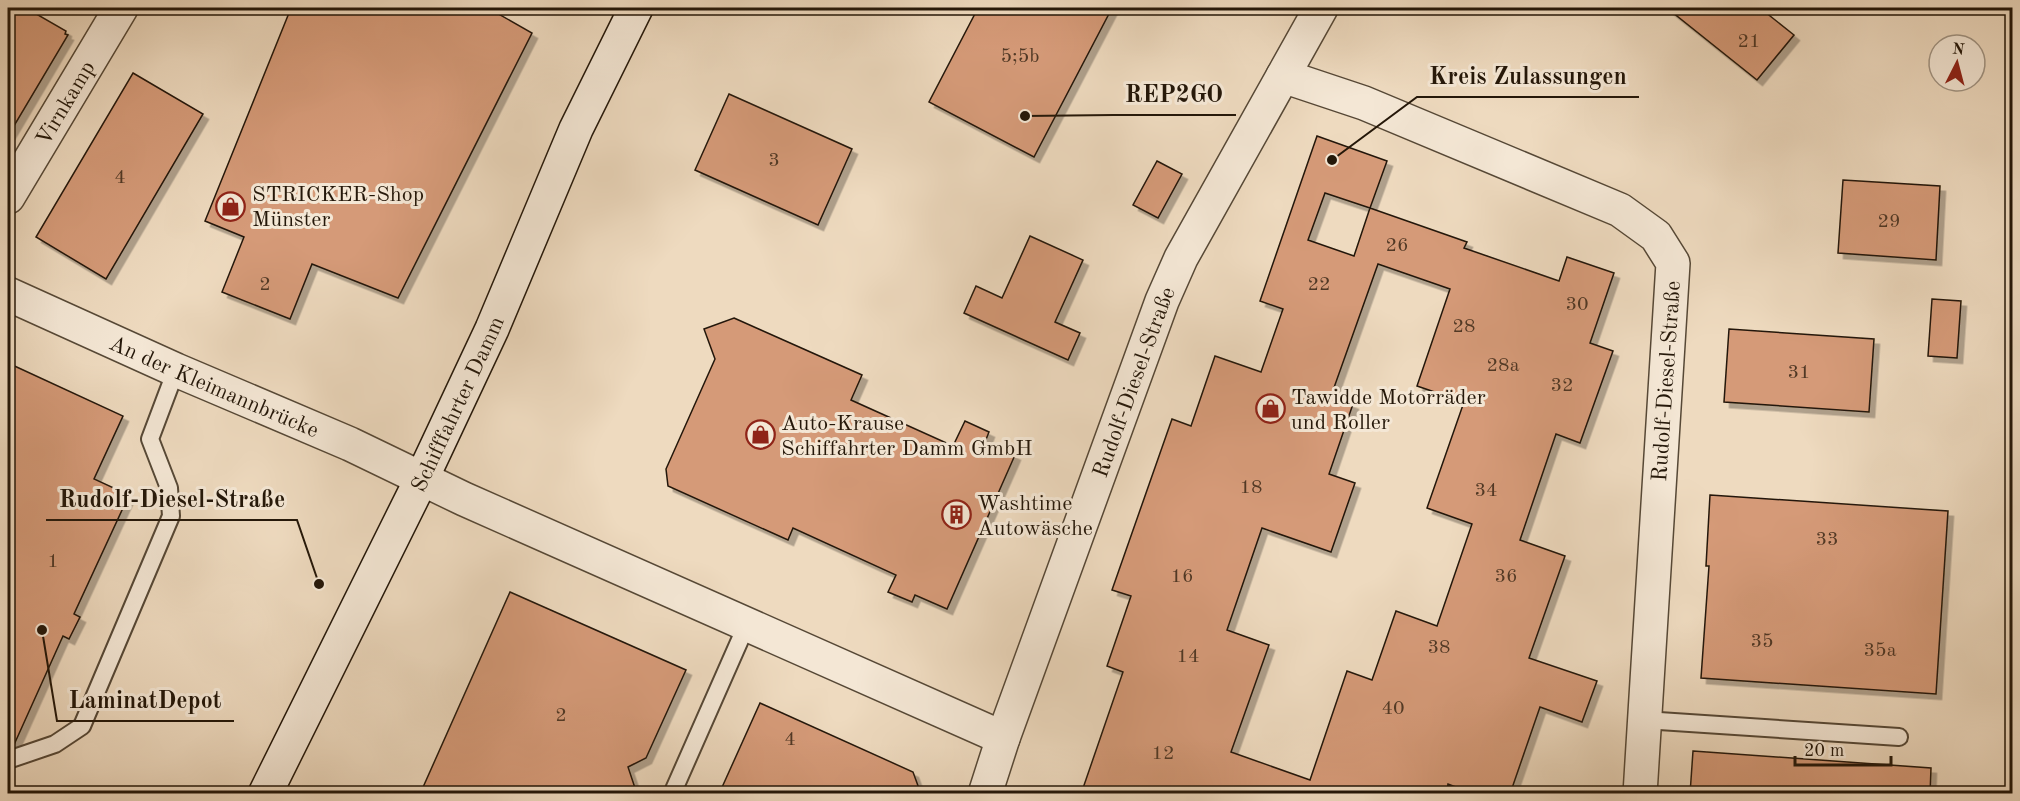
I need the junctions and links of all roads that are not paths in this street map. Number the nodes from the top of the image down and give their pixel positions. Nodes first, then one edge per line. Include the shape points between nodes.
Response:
1 (121, 8) edge
2 (636, 8) edge
3 (1321, 8) edge
4 (1283, 76) junction
5 (8, 197) edge
6 (8, 294) edge
7 (176, 370) junction
8 (422, 478) junction
9 (747, 624) junction
10 (1644, 720) junction
11 (1003, 738) junction
12 (1899, 738) dead end
13 (8, 760) edge
14 (265, 794) edge
15 (672, 794) edge
16 (985, 794) edge
17 (1640, 794) edge

1 - 5 street, Virnkamp
2 - 8 street, Schifffahrter Damm via 576,129 492,329
3 - 4 street, Rudolf-Diesel-Straße
4 - 10 street, Rudolf-Diesel-Straße via 1365,103 1620,210 1656,236 1673,263
4 - 11 street, Rudolf-Diesel-Straße via 1181,258 1162,300
6 - 7 street, An der Kleimannbrücke
7 - 8 street, An der Kleimannbrücke
7 - 13 lane via 150,439 169,488 171,516 153,562 82,726 55,744
8 - 9 street
8 - 14 street, Schifffahrter Damm
9 - 11 street
9 - 15 lane
10 - 12 lane
10 - 17 street, Rudolf-Diesel-Straße
11 - 16 street, Rudolf-Diesel-Straße

